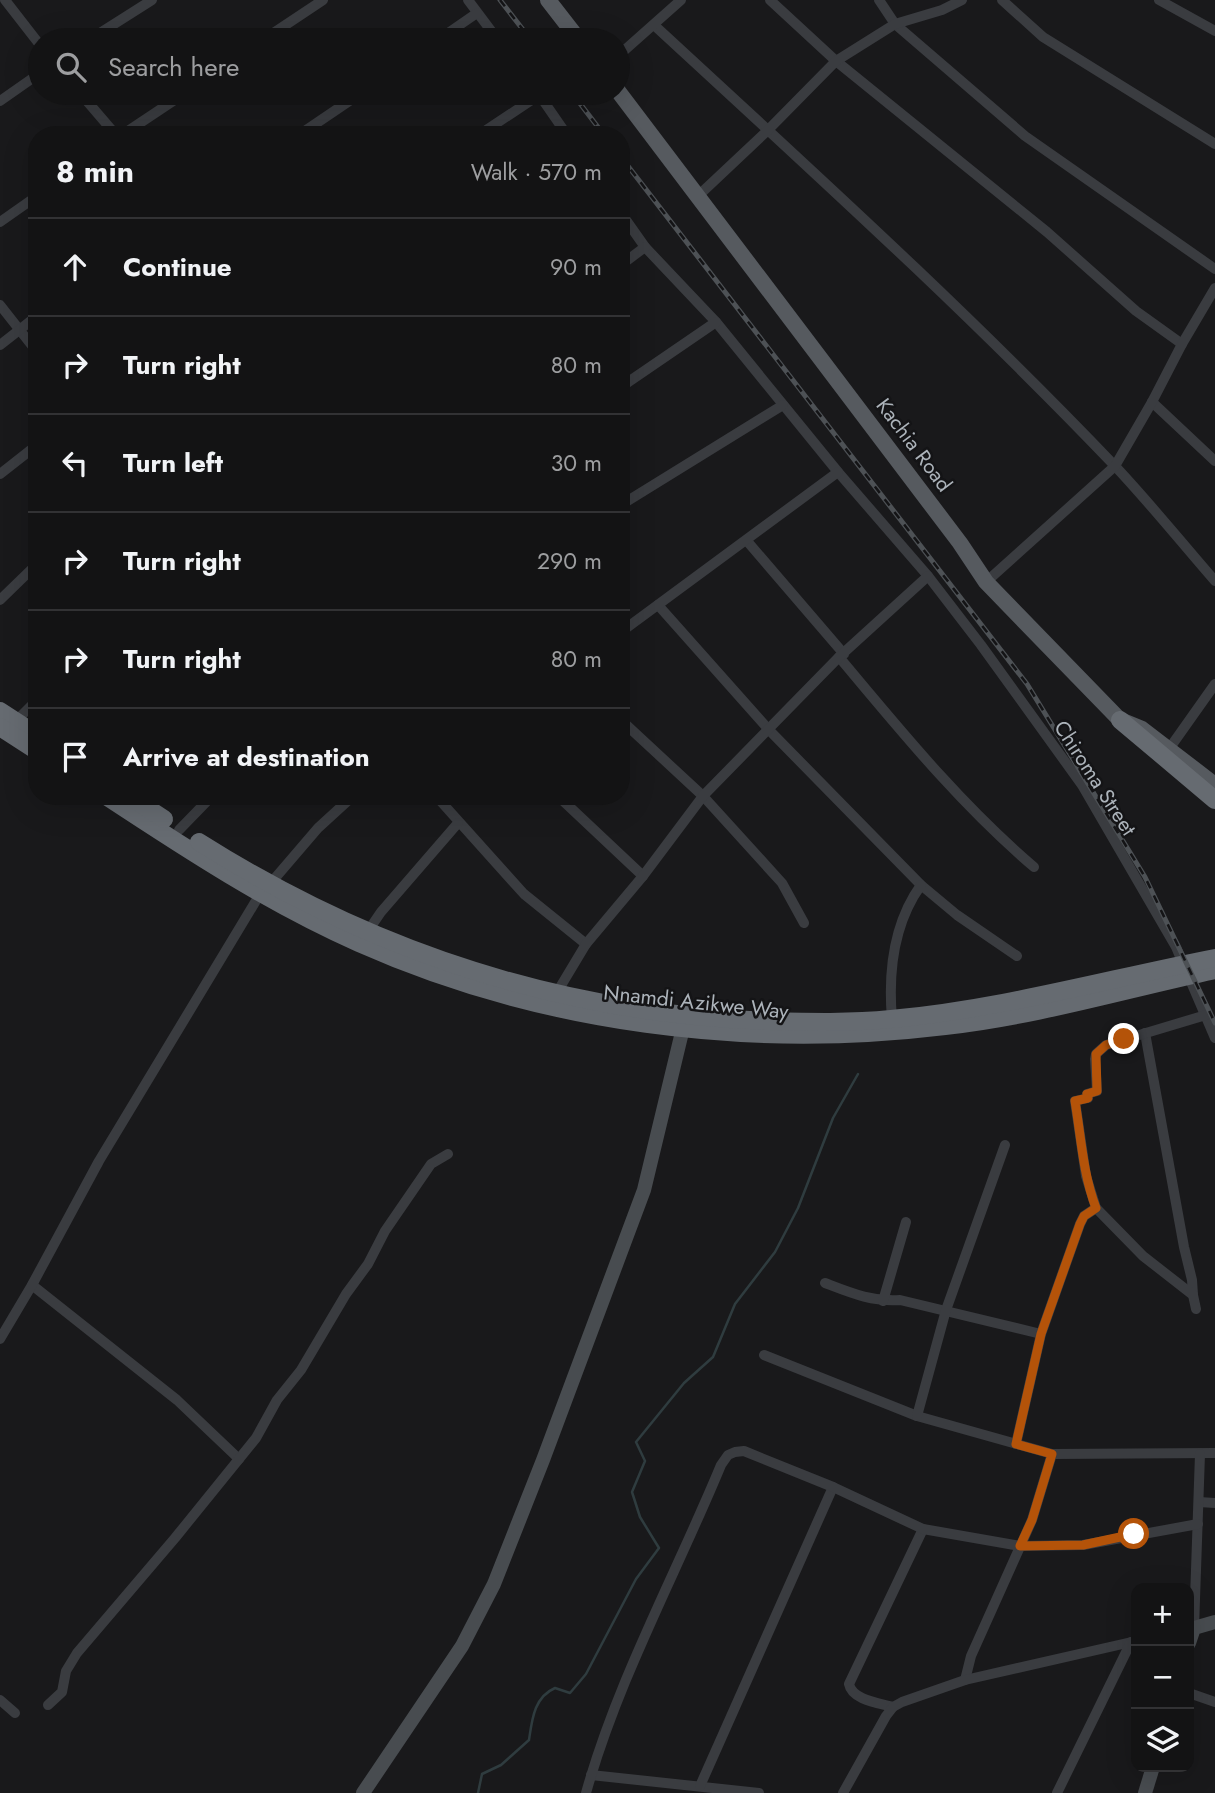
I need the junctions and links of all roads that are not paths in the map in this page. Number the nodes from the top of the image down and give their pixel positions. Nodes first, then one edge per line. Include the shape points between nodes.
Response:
1 (5, 0) edge
2 (152, 0) edge
3 (323, 0) edge
4 (468, 0) edge
5 (548, 0) edge
6 (681, 0) edge
7 (770, 0) edge
8 (879, 0) edge
9 (962, 0) edge
10 (1002, 0) edge
11 (1159, 0) edge
12 (477, 13) junction
13 (654, 24) junction
14 (895, 24) junction
15 (108, 28) edge
16 (281, 28) edge
17 (455, 28) edge
18 (489, 28) edge
19 (570, 28) edge
20 (28, 30) edge
21 (1215, 31) edge
22 (630, 45) edge
23 (836, 61) junction
24 (28, 81) edge
25 (0, 101) edge
26 (90, 105) edge
27 (167, 105) edge
28 (343, 105) edge
29 (522, 105) edge
30 (546, 105) edge
31 (629, 105) edge
32 (108, 126) edge
33 (136, 126) edge
34 (312, 126) edge
35 (492, 126) edge
36 (561, 126) edge
37 (768, 131) junction
38 (1215, 144) edge
39 (698, 196) junction
40 (28, 202) edge
41 (0, 222) edge
42 (630, 226) edge
43 (645, 247) junction
44 (630, 258) edge
45 (1215, 269) edge
46 (1215, 288) edge
47 (0, 305) edge
48 (28, 322) edge
49 (716, 322) junction
50 (18, 329) junction
51 (28, 341) edge
52 (1182, 344) junction
53 (0, 345) edge
54 (630, 381) edge
55 (1152, 402) junction
56 (783, 405) junction
57 (28, 452) edge
58 (1215, 461) edge
59 (1115, 466) junction
60 (838, 472) junction
61 (0, 474) edge
62 (630, 499) edge
63 (747, 541) junction
64 (28, 573) edge
65 (928, 576) junction
66 (1215, 581) edge
67 (986, 582) junction
68 (0, 600) edge
69 (658, 605) junction
70 (630, 625) edge
71 (841, 656) junction
72 (1215, 684) edge
73 (28, 707) edge
74 (0, 710) edge
75 (1120, 720) junction
76 (8, 724) edge
77 (630, 728) edge
78 (770, 731) junction
79 (28, 732) edge
80 (28, 743) edge
81 (1169, 749) junction
82 (1215, 785) edge
83 (703, 796) junction
84 (1215, 800) edge
85 (121, 805) edge
86 (142, 805) edge
87 (204, 805) edge
88 (343, 805) edge
89 (443, 805) edge
90 (568, 805) edge
91 (458, 823) junction
92 (180, 830) junction
93 (1034, 867) dead end
94 (643, 876) junction
95 (921, 885) junction
96 (265, 889) junction
97 (804, 923) dead end
98 (368, 932) junction
99 (586, 944) junction
100 (1017, 956) dead end
101 (1215, 958) edge
102 (1204, 968) edge
103 (1180, 972) junction
104 (555, 994) junction
105 (1206, 1015) junction
106 (892, 1019) junction
107 (683, 1028) junction
108 (1145, 1033) junction
109 (1215, 1038) edge
110 (1005, 1145) dead end
111 (448, 1154) dead end
112 (1096, 1208) junction
113 (906, 1222) dead end
114 (825, 1283) dead end
115 (32, 1285) junction
116 (1193, 1295) junction
117 (883, 1301) junction
118 (1196, 1309) dead end
119 (946, 1310) junction
120 (1041, 1334) junction
121 (0, 1339) edge
122 (764, 1354) dead end
123 (917, 1416) junction
124 (1016, 1444) junction
125 (1052, 1454) junction
126 (1200, 1454) junction
127 (1215, 1454) edge
128 (239, 1459) junction
129 (833, 1488) junction
130 (1199, 1502) junction
131 (1215, 1503) edge
132 (1198, 1524) junction
133 (923, 1530) junction
134 (1020, 1546) junction
135 (1194, 1583) edge
136 (1215, 1622) edge
137 (1194, 1627) edge
138 (1131, 1643) edge
139 (1132, 1646) edge
140 (965, 1680) junction
141 (1194, 1695) edge
142 (0, 1700) edge
143 (1215, 1702) edge
144 (48, 1705) dead end
145 (893, 1707) junction
146 (15, 1713) dead end
147 (1151, 1772) edge
148 (592, 1775) junction
149 (700, 1786) junction
150 (363, 1793) edge
151 (586, 1793) edge
152 (759, 1793) edge
153 (843, 1793) edge
154 (1057, 1793) edge
155 (1145, 1793) edge

1 - 20 street
2 - 15 street
3 - 16 street
4 - 12 street
5 - 19 main road
6 - 13 street
7 - 23 street
8 - 14 street
9 - 14 street
10 - 38 street via 1043,37
11 - 21 street
12 - 17 street
12 - 18 street
13 - 22 street
13 - 37 street
14 - 23 street
14 - 45 street via 1025,136
23 - 37 street
23 - 52 street via 1047,232 1136,311
24 - 25 street
26 - 32 street
27 - 33 street
28 - 34 street
29 - 35 street
30 - 36 street
31 - 39 main road, Kachia Road
37 - 39 street
37 - 59 street via 895,247
39 - 67 main road, Kachia Road
40 - 41 street
42 - 43 street, Chiroma Street
43 - 44 street
43 - 49 street, Chiroma Street
46 - 52 street
47 - 50 street
48 - 50 street
49 - 54 street
49 - 56 street, Chiroma Street
50 - 51 street
50 - 53 street
52 - 55 street
55 - 58 street
55 - 59 street
56 - 60 street, Chiroma Street
56 - 62 street
57 - 61 street
59 - 66 street
59 - 67 street
60 - 63 street
60 - 65 street, Chiroma Street
63 - 69 street
63 - 71 street
64 - 68 street
65 - 71 street
65 - 105 street, Chiroma Street via 1082,785 1176,947
67 - 75 main road, Kachia Road
69 - 70 street
69 - 78 street
71 - 78 street
71 - 93 street via 917,751
72 - 81 street
73 - 76 street
74 - 76 highway
75 - 81 main road, Kachia Road
75 - 84 highway
76 - 79 highway
76 - 80 highway
77 - 83 street
78 - 83 street
78 - 95 street
81 - 82 main road, Kachia Road
83 - 94 street
83 - 97 street via 782,883
85 - 96 highway, Nnamdi Azikwe Way
86 - 92 highway, Nnamdi Azikwe Way
87 - 92 street
88 - 96 street
89 - 91 street
90 - 94 street
91 - 98 street
91 - 99 street via 524,894
92 - 96 highway, Nnamdi Azikwe Way
94 - 99 street
95 - 100 street
95 - 106 street via 911,899 893,952
96 - 98 highway, Nnamdi Azikwe Way
96 - 107 highway, Nnamdi Azikwe Way via 359,943 473,985 584,1013
96 - 115 street via 99,1161
98 - 104 highway, Nnamdi Azikwe Way via 443,962
99 - 104 street
101 - 102 highway, Nnamdi Azikwe Way
102 - 103 highway, Nnamdi Azikwe Way
103 - 106 highway, Nnamdi Azikwe Way
103 - 107 highway, Nnamdi Azikwe Way via 1007,1016 909,1030 776,1035
104 - 106 highway, Nnamdi Azikwe Way via 664,1014 741,1020
105 - 108 street
105 - 109 street, Chiroma Street
107 - 150 street via 644,1190 494,1584 462,1646
108 - 112 street via 1099,1050 1095,1059 1097,1091 1075,1101 1084,1166
108 - 116 street
110 - 119 street
111 - 128 street via 430,1164 384,1231 301,1370
112 - 116 street via 1143,1256
112 - 120 street via 1080,1224
113 - 117 street
114 - 117 street
115 - 121 street
115 - 128 street via 177,1400
116 - 118 street
117 - 119 street
119 - 120 street
119 - 123 street
120 - 124 street
122 - 123 street
123 - 124 street
124 - 125 street
125 - 126 street
125 - 134 street
126 - 127 street
126 - 130 street
128 - 144 street via 77,1653 66,1671 62,1692
129 - 133 street
129 - 148 street via 744,1451 728,1455 634,1660
129 - 149 street
130 - 131 street
130 - 132 street
132 - 134 street via 1083,1545
132 - 135 street
133 - 134 street
133 - 145 street via 849,1684 855,1695
134 - 140 street via 971,1656
136 - 137 street
138 - 140 street
139 - 154 street
140 - 145 street
141 - 143 street
142 - 146 street
145 - 153 street
147 - 155 street
148 - 149 street
148 - 151 street
149 - 152 street

